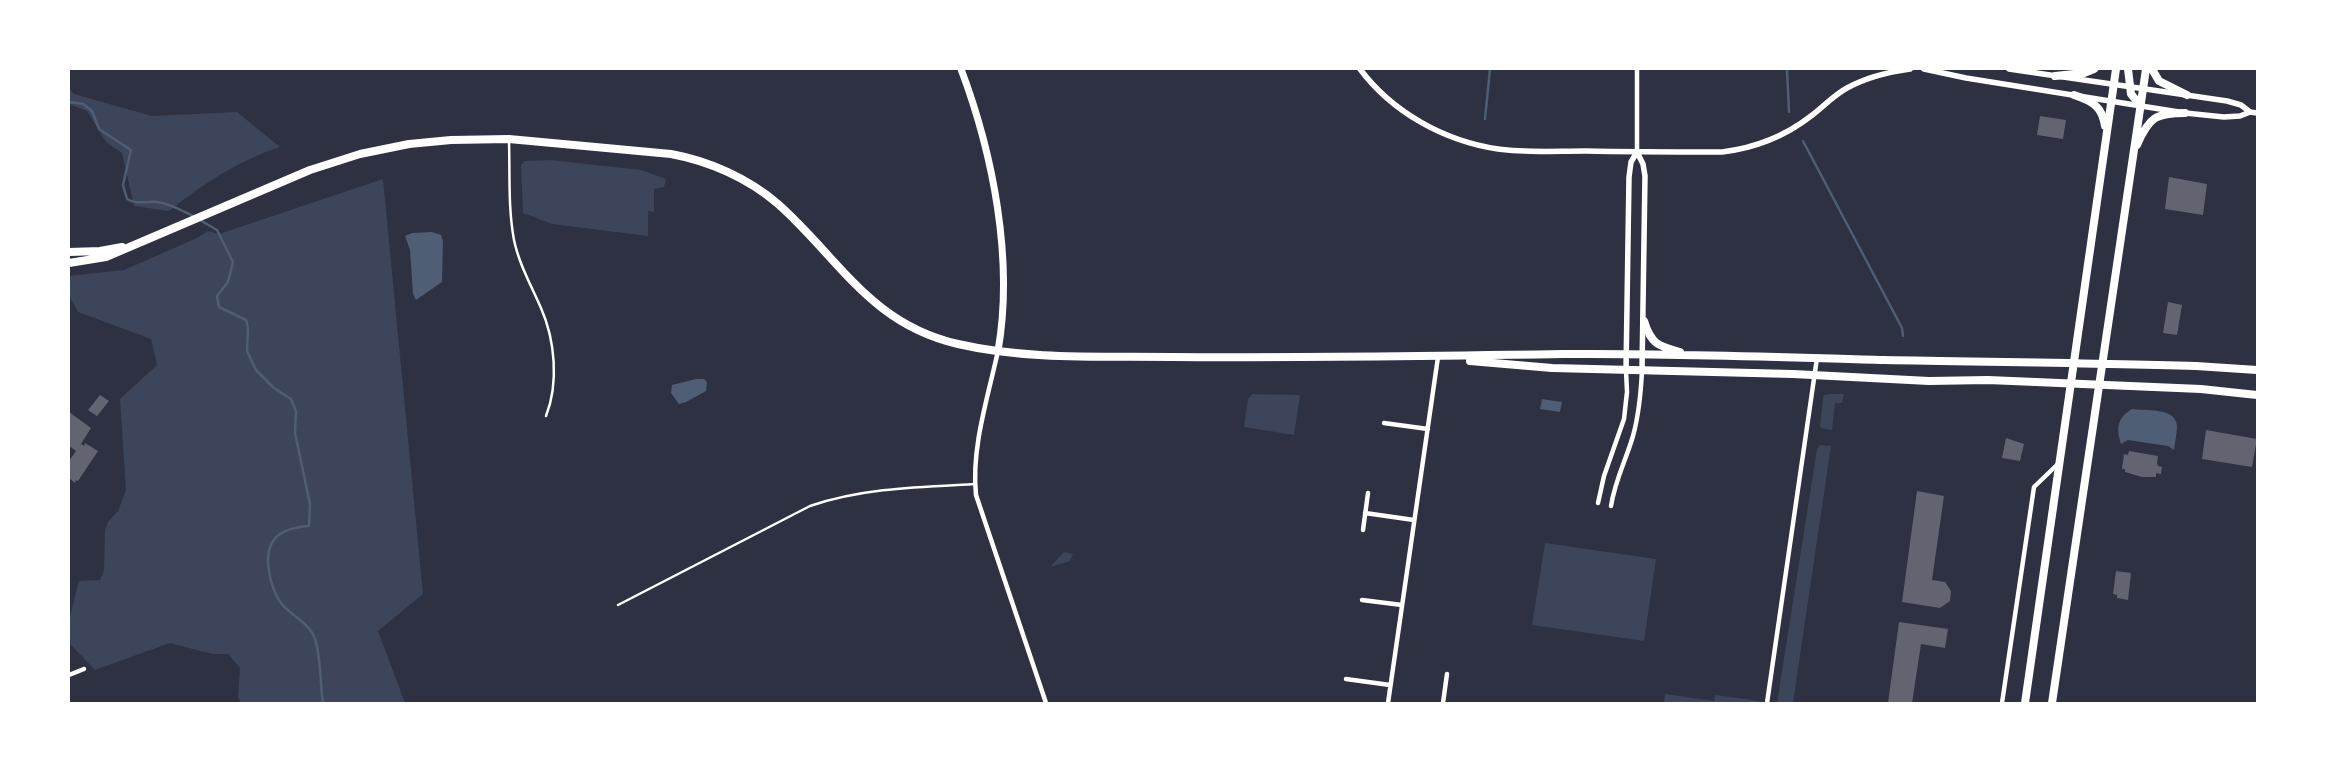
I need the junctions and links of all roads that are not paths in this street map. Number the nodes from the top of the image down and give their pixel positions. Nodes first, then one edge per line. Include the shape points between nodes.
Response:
1 (961, 69) edge
2 (1360, 69) edge
3 (1637, 69) edge
4 (1910, 69) edge
5 (1924, 69) edge
6 (2009, 69) edge
7 (2094, 69) edge
8 (2116, 69) edge
9 (2128, 69) edge
10 (2146, 69) edge
11 (2152, 69) edge
12 (2055, 76) junction
13 (2113, 85) junction
14 (2129, 87) junction
15 (2142, 89) junction
16 (2074, 95) junction
17 (2187, 95) junction
18 (2111, 100) junction
19 (2140, 105) junction
20 (2250, 112) junction
21 (2257, 112) edge
22 (2185, 113) junction
23 (2106, 136) junction
24 (509, 139) junction
25 (1637, 152) junction
26 (2132, 158) junction
27 (138, 243) junction
28 (69, 252) edge
29 (69, 264) edge
30 (1644, 321) junction
31 (998, 351) junction
32 (1687, 354) junction
33 (1626, 355) junction
34 (1642, 355) junction
35 (1438, 357) junction
36 (1818, 358) junction
37 (2072, 363) junction
38 (2101, 364) junction
39 (1626, 370) junction
40 (1642, 370) junction
41 (2257, 370) edge
42 (1815, 375) junction
43 (2069, 384) junction
44 (2098, 385) junction
45 (2257, 395) edge
46 (546, 416) dead end
47 (1384, 423) dead end
48 (1428, 429) junction
49 (2059, 462) junction
50 (975, 484) junction
51 (1368, 493) dead end
52 (1598, 504) dead end
53 (1611, 506) dead end
54 (1365, 513) junction
55 (1414, 520) junction
56 (1363, 530) dead end
57 (1362, 600) dead end
58 (618, 605) dead end
59 (1402, 605) junction
60 (84, 669) dead end
61 (1447, 674) dead end
62 (69, 675) edge
63 (1346, 679) dead end
64 (1390, 685) junction
65 (1046, 703) edge
66 (1388, 703) edge
67 (1443, 703) edge
68 (1767, 703) edge
69 (2002, 703) edge
70 (2024, 703) edge
71 (2052, 703) edge

1 - 31 main road via 988,160 1000,232 1003,306
2 - 25 street via 1377,89 1405,112 1445,135 1474,145 1510,150
3 - 25 street
4 - 25 street via 1856,83 1834,96 1799,126 1755,146 1722,152
5 - 16 street
6 - 12 street
7 - 12 main road
8 - 13 main road
9 - 14 main road
10 - 15 main road
11 - 17 main road via 2159,81
12 - 13 street
13 - 14 street
13 - 18 main road
14 - 15 street
14 - 19 main road
15 - 17 street
15 - 19 main road
16 - 18 street
16 - 23 main road via 2098,106 2104,117
17 - 20 street via 2227,101
18 - 19 street
18 - 23 main road
19 - 22 street
19 - 26 main road
20 - 21 street
20 - 22 street via 2224,117
22 - 26 main road via 2162,114 2151,120
23 - 37 main road
24 - 27 main road via 409,144 360,154 310,170
24 - 31 main road via 670,154 722,170 778,205 856,286 890,315 941,339
24 - 46 lane via 514,240 525,276 542,310 551,345 554,385
25 - 30 street via 1645,176
25 - 33 street via 1631,162 1629,176
26 - 38 main road
27 - 28 main road via 100,251
27 - 29 main road via 106,257
30 - 32 main road via 1654,342
30 - 34 street
31 - 35 main road via 1149,357
31 - 50 street via 982,424
32 - 34 main road
32 - 36 main road
33 - 34 main road
33 - 35 main road
33 - 39 street
34 - 40 street
35 - 39 main road via 1552,368
35 - 48 street
36 - 37 main road
36 - 42 street
37 - 38 main road
37 - 43 main road
38 - 41 main road
38 - 44 main road
39 - 40 main road
39 - 52 street via 1624,419
40 - 42 main road
40 - 53 street via 1633,437 1617,476
42 - 43 main road
42 - 68 street
43 - 44 main road
43 - 49 main road
44 - 45 main road
44 - 71 main road
47 - 48 street
48 - 55 street
49 - 69 street via 2034,487
49 - 70 main road
50 - 58 lane via 872,491 824,502 790,514
50 - 65 street via 985,528
51 - 54 street
54 - 55 street
54 - 56 street
55 - 59 street
57 - 59 street
59 - 64 street
60 - 62 street
61 - 67 street
63 - 64 street
64 - 66 street

